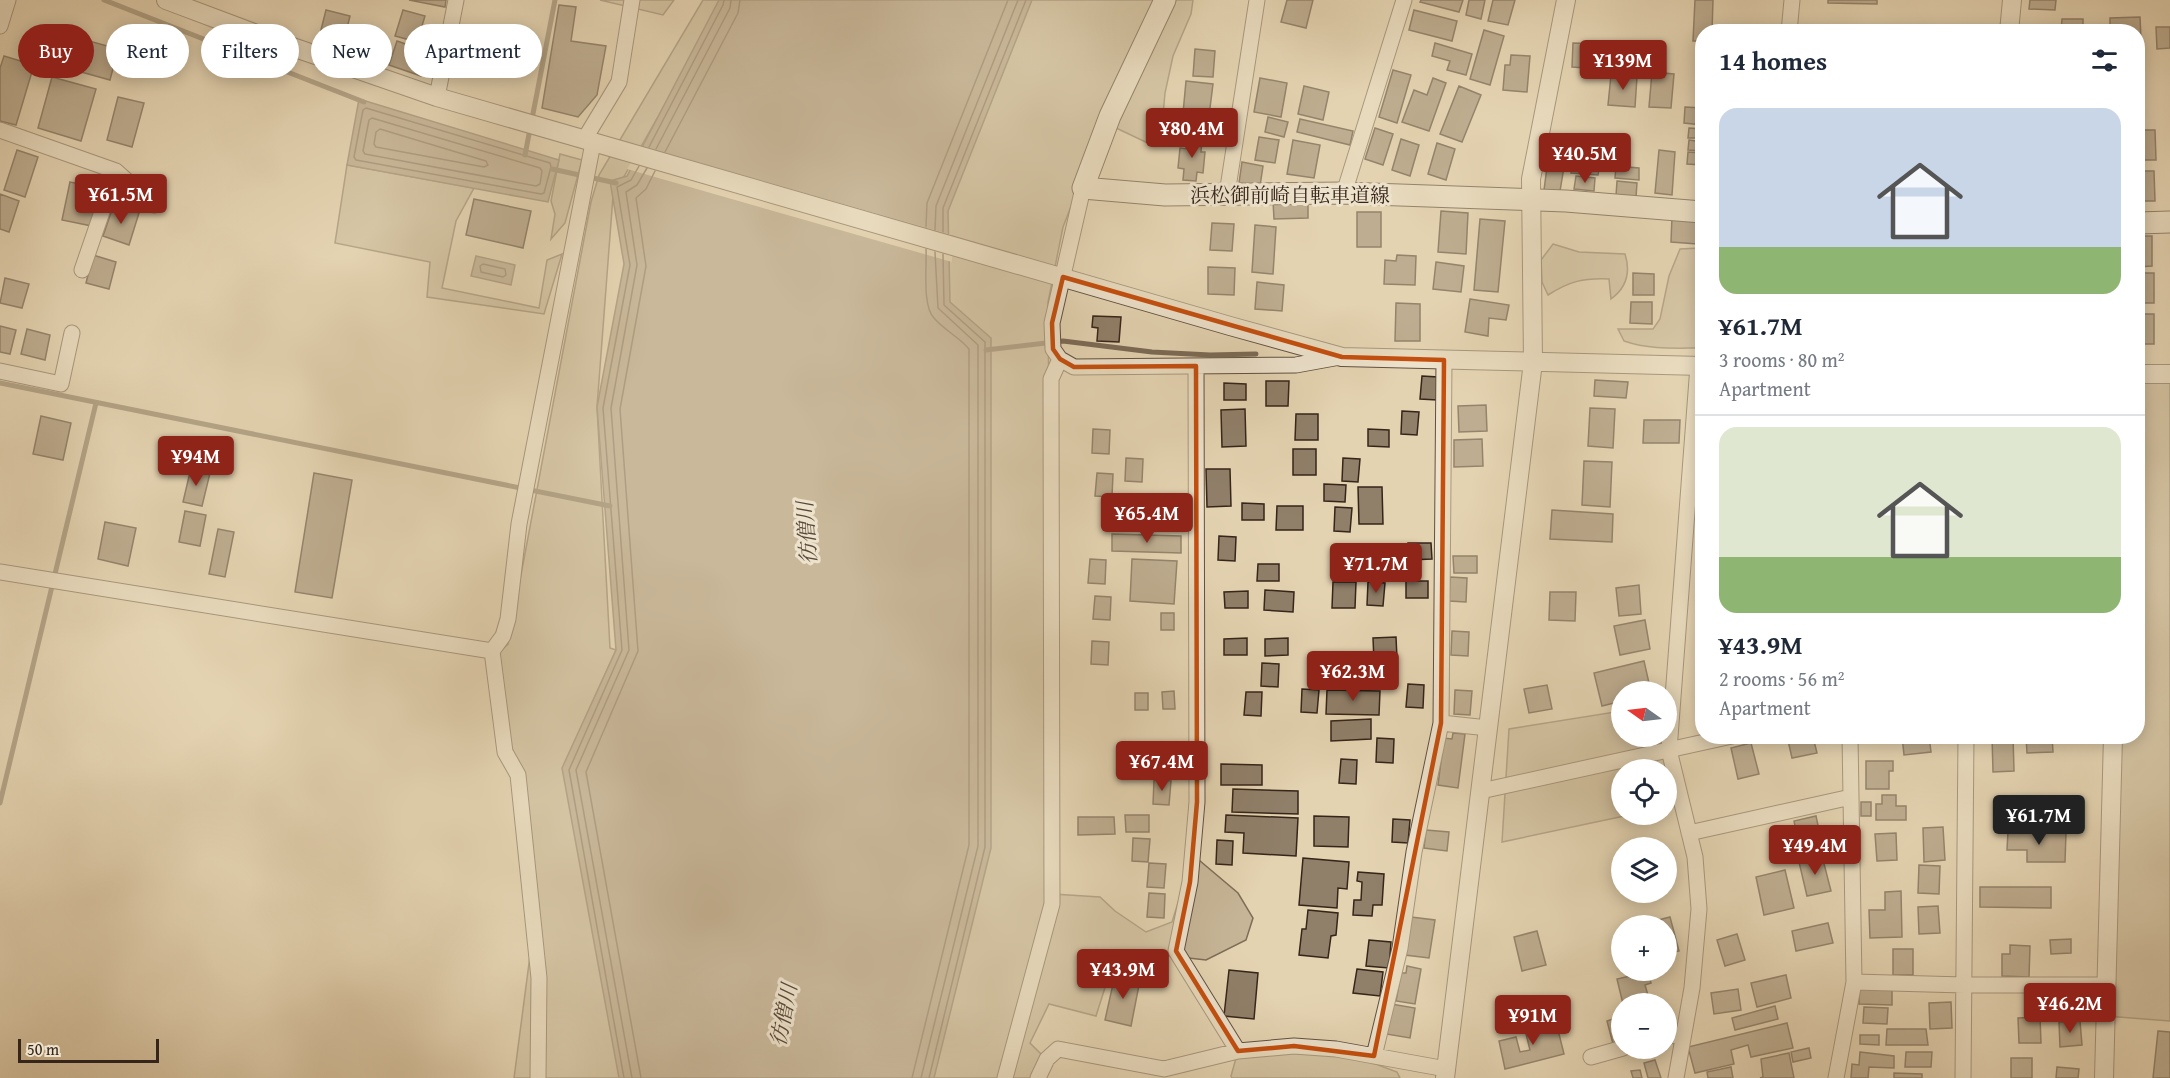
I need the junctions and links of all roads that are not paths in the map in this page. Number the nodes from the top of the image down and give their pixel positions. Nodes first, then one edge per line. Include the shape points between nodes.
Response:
1 (8, 0) edge
2 (166, 0) edge
3 (456, 0) edge
4 (632, 0) edge
5 (1165, 0) edge
6 (1257, 0) edge
7 (1404, 0) edge
8 (1566, 0) edge
9 (1792, 0) edge
10 (2012, 0) edge
11 (1790, 24) edge
12 (2010, 24) edge
13 (0, 26) edge
14 (437, 97) junction
15 (0, 130) edge
16 (595, 144) junction
17 (116, 171) junction
18 (1083, 188) junction
19 (1344, 193) junction
20 (1227, 194) junction
21 (1531, 201) junction
22 (154, 205) dead end
23 (1695, 211) edge
24 (2170, 222) edge
25 (2145, 223) edge
26 (82, 270) dead end
27 (1056, 275) junction
28 (72, 333) dead end
29 (1342, 357) junction
30 (1060, 359) junction
31 (1444, 360) junction
32 (1533, 362) junction
33 (1196, 366) junction
34 (1695, 366) edge
35 (0, 371) edge
36 (2145, 374) edge
37 (2170, 374) edge
38 (1695, 428) edge
39 (0, 572) edge
40 (492, 651) junction
41 (1441, 723) junction
42 (1488, 728) junction
43 (1696, 744) edge
44 (1850, 744) edge
45 (1966, 744) edge
46 (2113, 744) edge
47 (1669, 750) junction
48 (1480, 791) junction
49 (1851, 797) junction
50 (1689, 833) junction
51 (1854, 982) junction
52 (1964, 985) junction
53 (2106, 985) junction
54 (1684, 1033) junction
55 (1677, 1035) edge
56 (1611, 1051) edge
57 (1238, 1052) junction
58 (1374, 1056) junction
59 (1591, 1057) dead end
60 (1446, 1074) edge
61 (538, 1078) edge
62 (1005, 1078) edge
63 (1038, 1078) edge
64 (1676, 1078) edge
65 (1836, 1078) edge
66 (1963, 1078) edge
67 (2104, 1078) edge

1 - 13 street
2 - 14 street
3 - 14 street
4 - 16 street via 619,82
5 - 18 main road via 1110,116
6 - 20 street
7 - 19 street
8 - 21 street via 1531,179
9 - 11 street
10 - 12 street
14 - 16 street
15 - 17 street
16 - 27 street
16 - 40 street via 519,524 508,619 503,636
17 - 22 street
17 - 26 street
18 - 20 main road, 浜松御前崎自転車道線 via 1165,195
18 - 27 street
19 - 20 main road, 浜松御前崎自転車道線
19 - 21 main road, 浜松御前崎自転車道線
21 - 23 main road, 浜松御前崎自転車道線
21 - 32 street
24 - 25 main road
27 - 29 street
27 - 30 street via 1053,349
28 - 35 street via 61,384
29 - 31 street
29 - 33 street via 1296,365
30 - 33 street via 1074,367
30 - 62 street via 1051,379 1052,904
31 - 32 street
31 - 41 street
32 - 34 street
32 - 42 street
33 - 57 street via 1197,802 1190,882 1176,951
36 - 37 street
38 - 47 street
39 - 40 street
40 - 61 street via 505,752 518,775 521,798 539,978
41 - 42 street
41 - 58 street via 1414,852 1400,948
42 - 48 street
43 - 47 street
44 - 49 street
45 - 52 street
46 - 53 street
47 - 48 street
47 - 50 street
48 - 60 street
49 - 50 street
49 - 51 street
50 - 54 street via 1699,909
51 - 52 street
51 - 65 street
52 - 53 street
52 - 66 street
53 - 67 street
54 - 55 street
54 - 64 street
56 - 59 street
57 - 58 street via 1294,1046
57 - 63 street via 1164,1069 1058,1049 1047,1059
58 - 60 street

